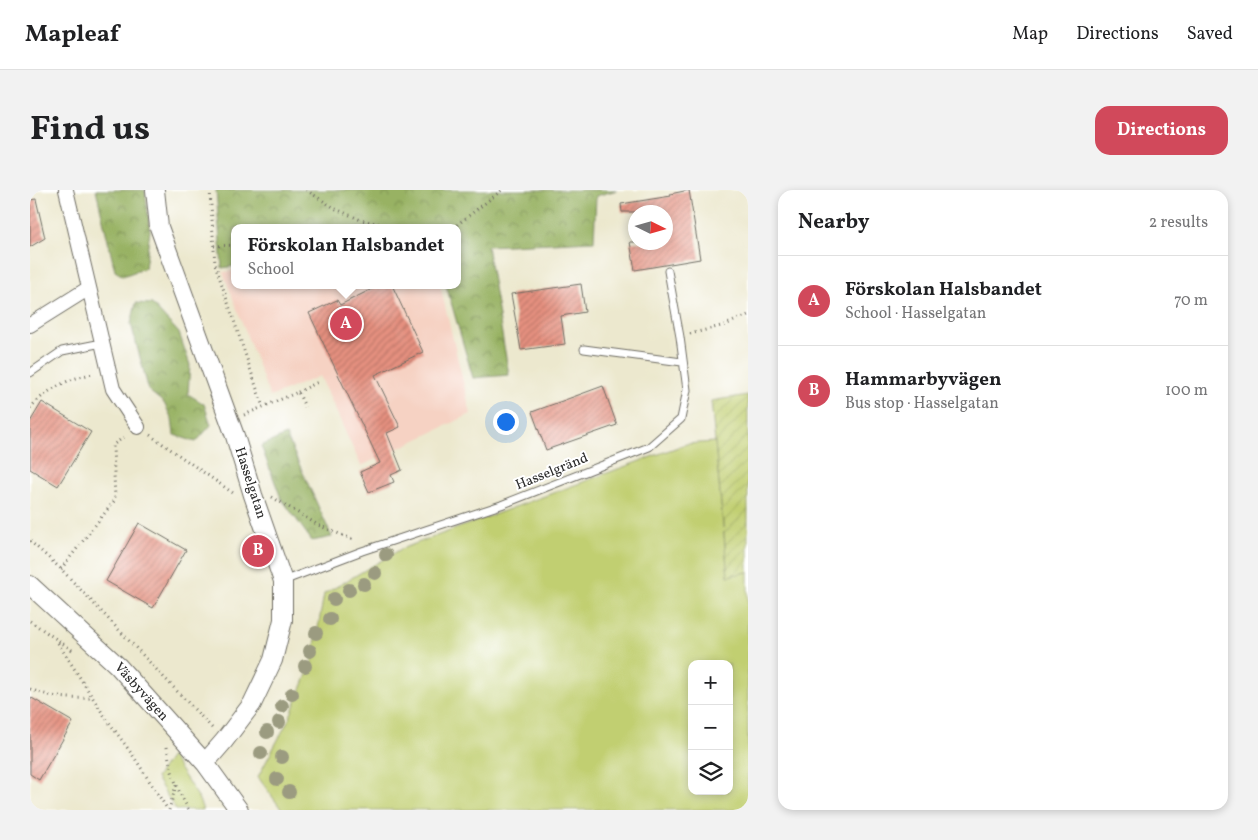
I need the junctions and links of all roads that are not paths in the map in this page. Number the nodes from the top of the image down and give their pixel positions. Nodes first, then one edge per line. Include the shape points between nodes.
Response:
1 (66, 190) edge
2 (155, 190) edge
3 (668, 271) dead end
4 (89, 288) junction
5 (30, 325) edge
6 (102, 343) junction
7 (584, 349) dead end
8 (682, 362) junction
9 (30, 372) edge
10 (138, 427) road end
11 (283, 581) junction
12 (33, 593) edge
13 (205, 763) junction
14 (239, 810) edge

1 - 4 street
2 - 11 street, Hasselgatan via 159,227 259,493
3 - 8 lane, Hasselgränd
4 - 5 street
4 - 6 street
6 - 9 lane via 62,351
6 - 10 street via 113,390
7 - 8 lane
8 - 11 lane, Hasselgränd via 687,390 681,419 649,447 501,505
11 - 13 street, Hasselgatan via 283,620 274,660 252,704
12 - 13 street, Väsbyvägen via 118,666
13 - 14 street, Väsbyvägen

